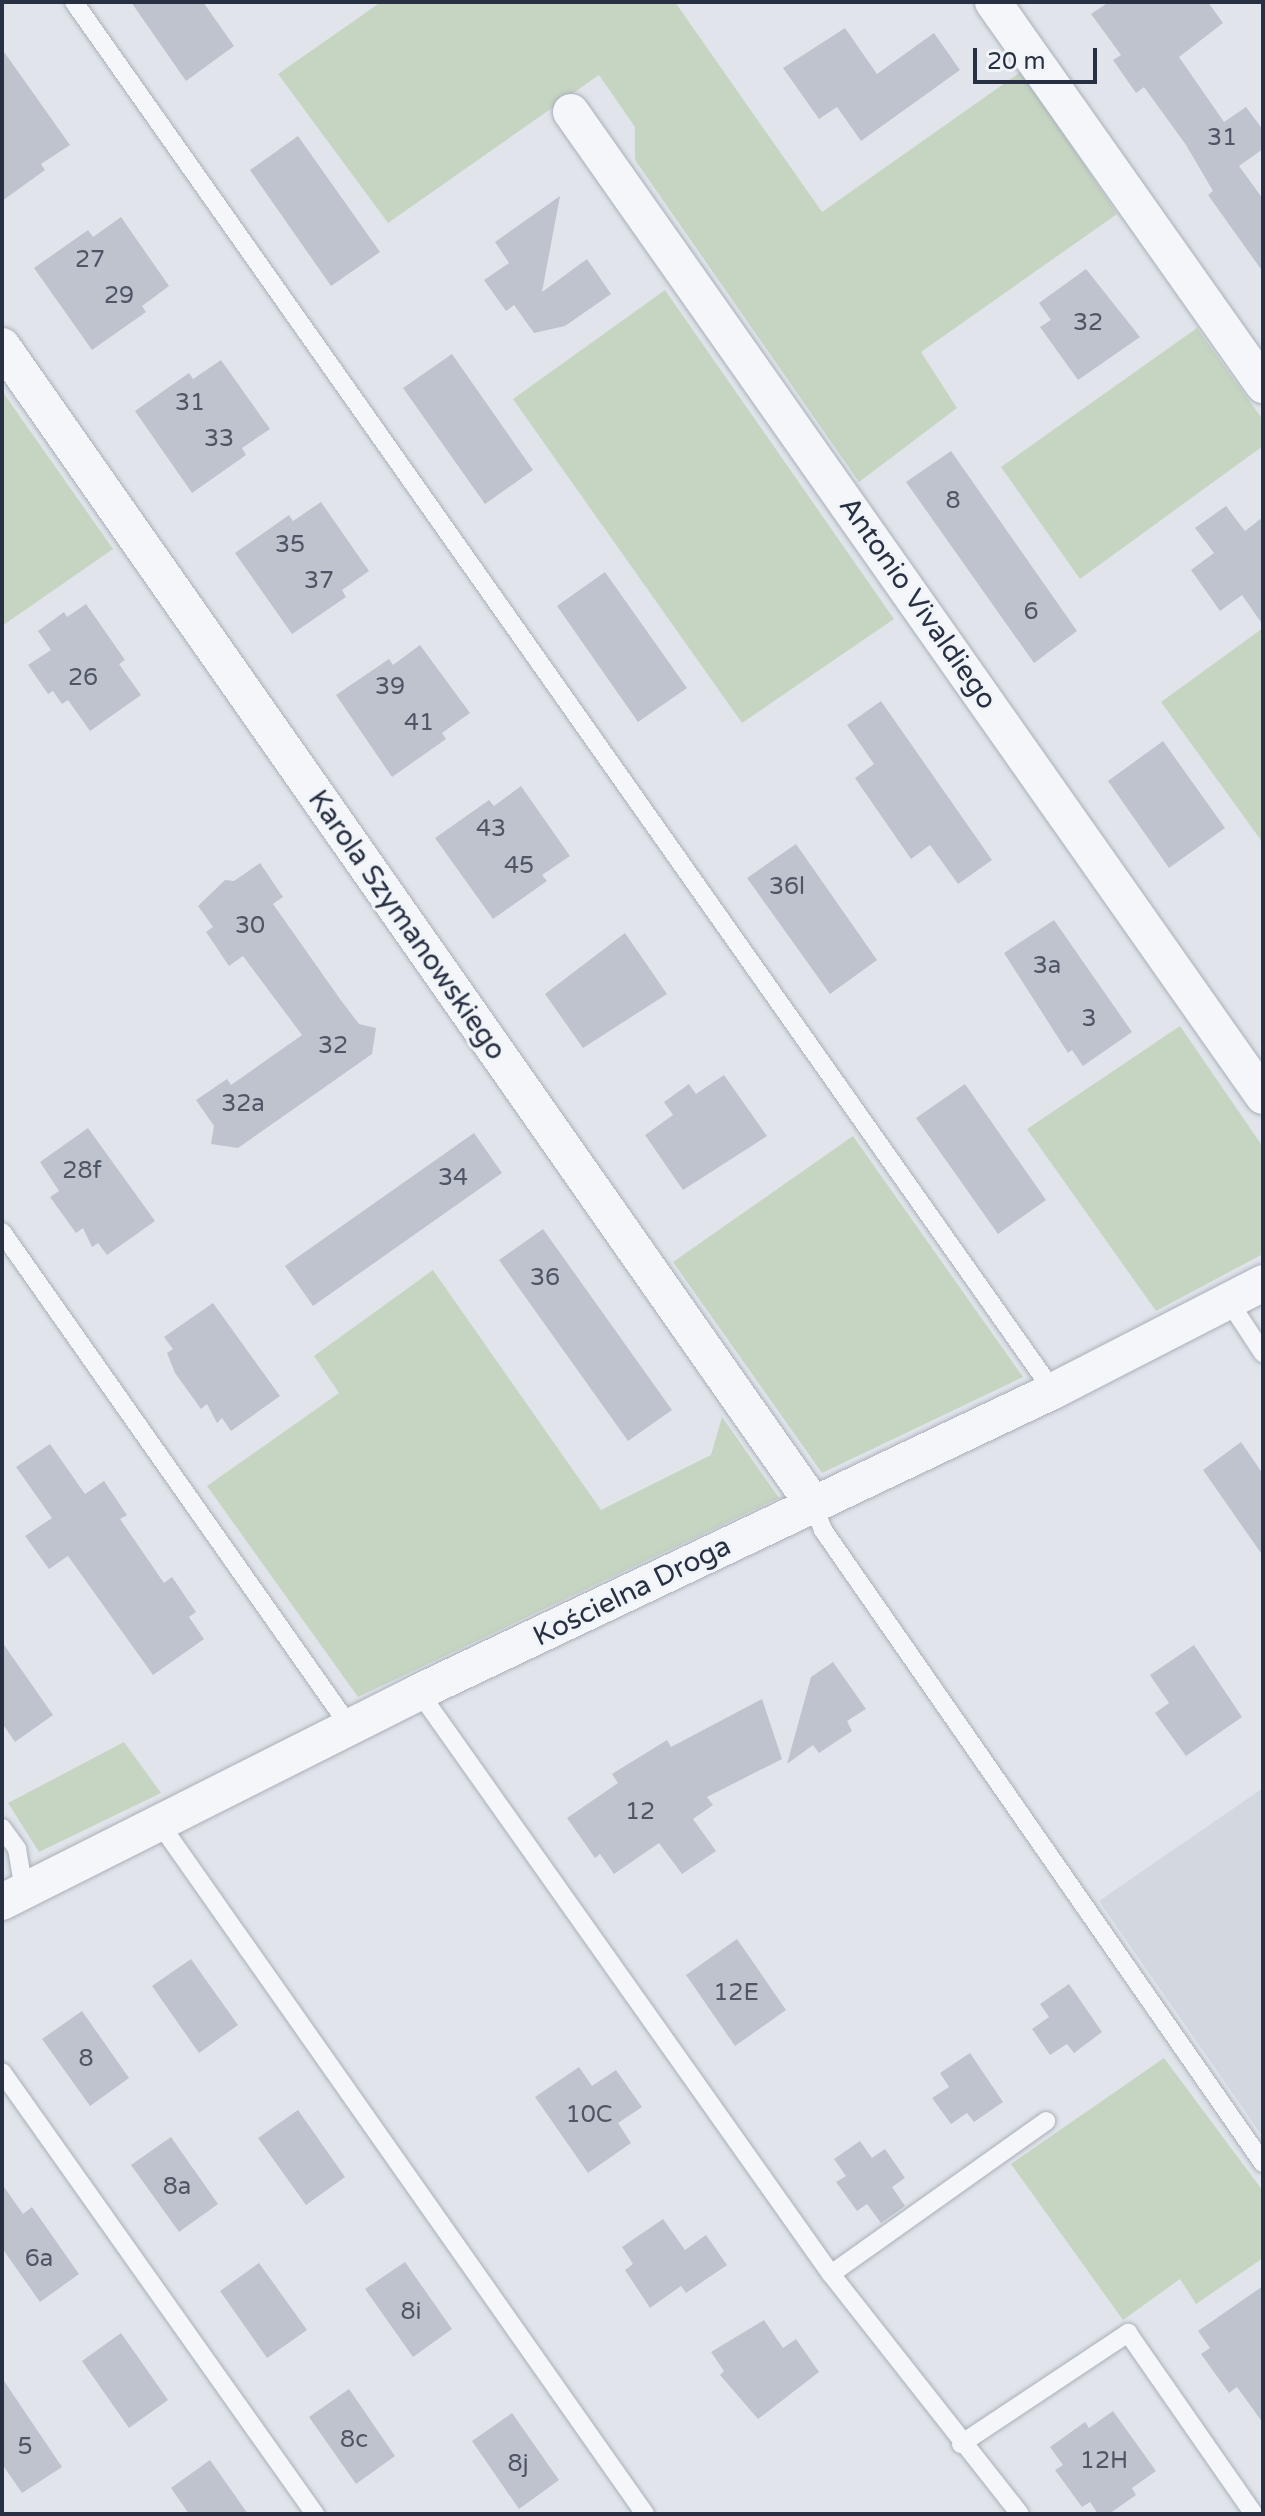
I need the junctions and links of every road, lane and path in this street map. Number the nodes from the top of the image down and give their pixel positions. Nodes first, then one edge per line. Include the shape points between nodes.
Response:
1 (74, 2) edge
2 (993, 2) edge
3 (571, 112) dead end
4 (2, 346) edge
5 (1263, 385) edge
6 (1263, 1096) edge
7 (2, 1232) edge
8 (1263, 1283) edge
9 (1228, 1300) junction
10 (1263, 1353) edge
11 (1053, 1391) junction
12 (813, 1504) junction
13 (419, 1692) junction
14 (350, 1727) junction
15 (158, 1821) junction
16 (2, 1828) edge
17 (13, 1896) edge
18 (2, 2072) edge
19 (1046, 2121) dead end
20 (1263, 2163) edge
21 (831, 2274) junction
22 (961, 2444) junction
23 (315, 2514) edge
24 (645, 2514) edge
25 (1020, 2514) edge
26 (1254, 2514) edge

1 - 11 lane
2 - 5 street
3 - 6 street, Antonio Vivaldiego
4 - 12 street, Karola Szymanowskiego
7 - 14 lane
8 - 9 street, Kościelna Droga
9 - 10 lane
9 - 11 street, Kościelna Droga
11 - 12 street, Kościelna Droga
12 - 13 street, Kościelna Droga
12 - 20 lane via 823,1530
13 - 14 street, Kościelna Droga
13 - 21 lane
14 - 15 street, Kościelna Droga
15 - 17 street, Kościelna Droga
15 - 24 lane
16 - 17 lane via 17,1849
18 - 23 lane
19 - 21 lane
21 - 22 lane
22 - 25 lane
22 - 26 lane via 1128,2333

